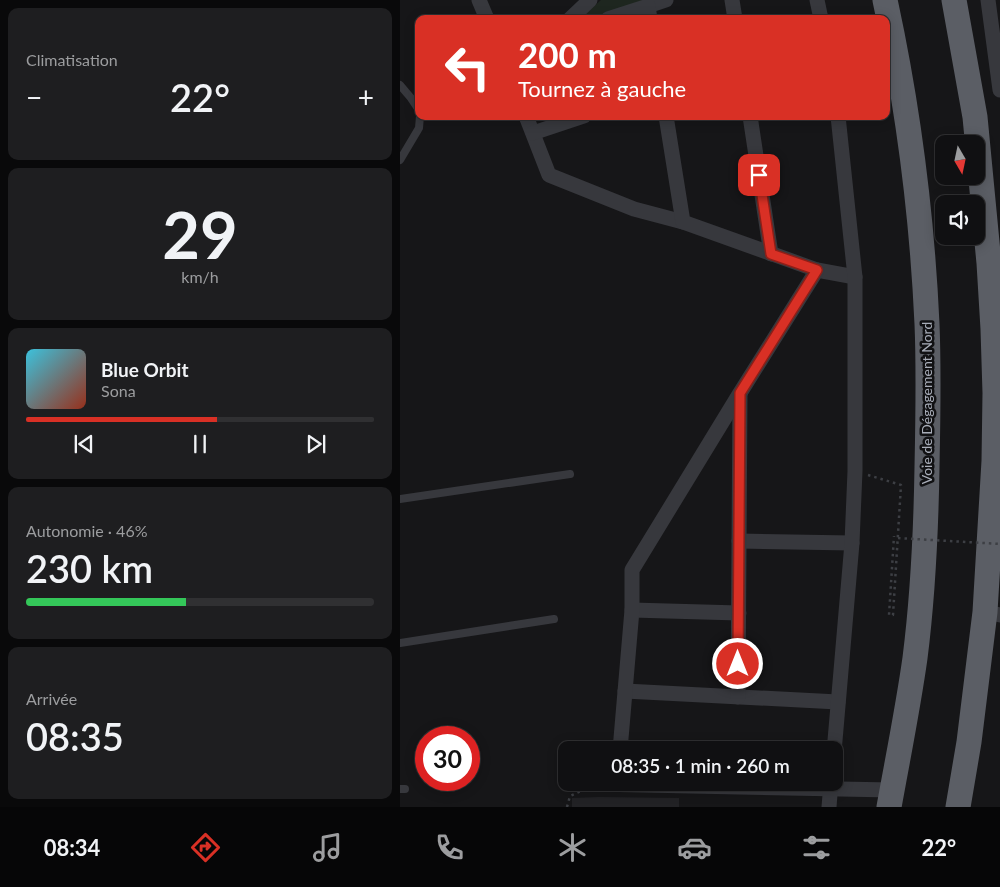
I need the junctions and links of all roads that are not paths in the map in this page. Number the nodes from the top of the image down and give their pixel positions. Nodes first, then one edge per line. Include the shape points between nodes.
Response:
1 (479, 0) edge
2 (590, 0) edge
3 (666, 0) edge
4 (732, 0) edge
5 (817, 0) edge
6 (885, 0) edge
7 (954, 0) edge
8 (988, 0) edge
9 (649, 12) edge
10 (485, 15) edge
11 (574, 15) edge
12 (631, 15) edge
13 (734, 15) edge
14 (820, 15) edge
15 (888, 15) edge
16 (890, 23) edge
17 (400, 85) edge
18 (1000, 90) edge
19 (415, 104) edge
20 (420, 120) edge
21 (528, 120) edge
22 (572, 120) edge
23 (667, 120) edge
24 (751, 120) edge
25 (838, 120) edge
26 (533, 133) junction
27 (400, 160) edge
28 (683, 222) junction
29 (771, 254) junction
30 (817, 270) junction
31 (855, 277) junction
32 (740, 393) junction
33 (570, 474) dead end
34 (400, 499) edge
35 (739, 541) junction
36 (852, 543) junction
37 (632, 610) junction
38 (739, 613) junction
39 (993, 614) edge
40 (554, 619) dead end
41 (400, 643) edge
42 (626, 691) junction
43 (738, 697) junction
44 (838, 702) junction
45 (621, 741) edge
46 (835, 741) edge
47 (843, 789) edge
48 (830, 791) edge
49 (890, 799) edge
50 (828, 807) edge
51 (958, 807) edge

1 - 10 street
2 - 11 street
3 - 9 street
4 - 13 street
5 - 14 street
6 - 15 highway, Voie de Dégagement Nord
7 - 39 highway via 975,116 993,329
8 - 18 street
9 - 12 street
16 - 49 highway, Voie de Dégagement Nord via 914,168 924,264 927,335 926,503 920,596 913,666
17 - 19 lane
20 - 27 lane via 419,128
21 - 26 street
22 - 26 street
23 - 28 street
24 - 29 street
25 - 31 street
26 - 28 street via 549,175 634,209
28 - 29 street
29 - 30 street
30 - 31 street
30 - 32 street
31 - 36 street
32 - 35 street
32 - 37 street via 632,570
33 - 34 lane
35 - 36 street
35 - 38 street
36 - 44 street
37 - 38 street
37 - 42 street
38 - 43 street
39 - 51 highway
40 - 41 lane
42 - 43 street
42 - 45 street
43 - 44 street
44 - 46 street
47 - 49 street
48 - 50 street

